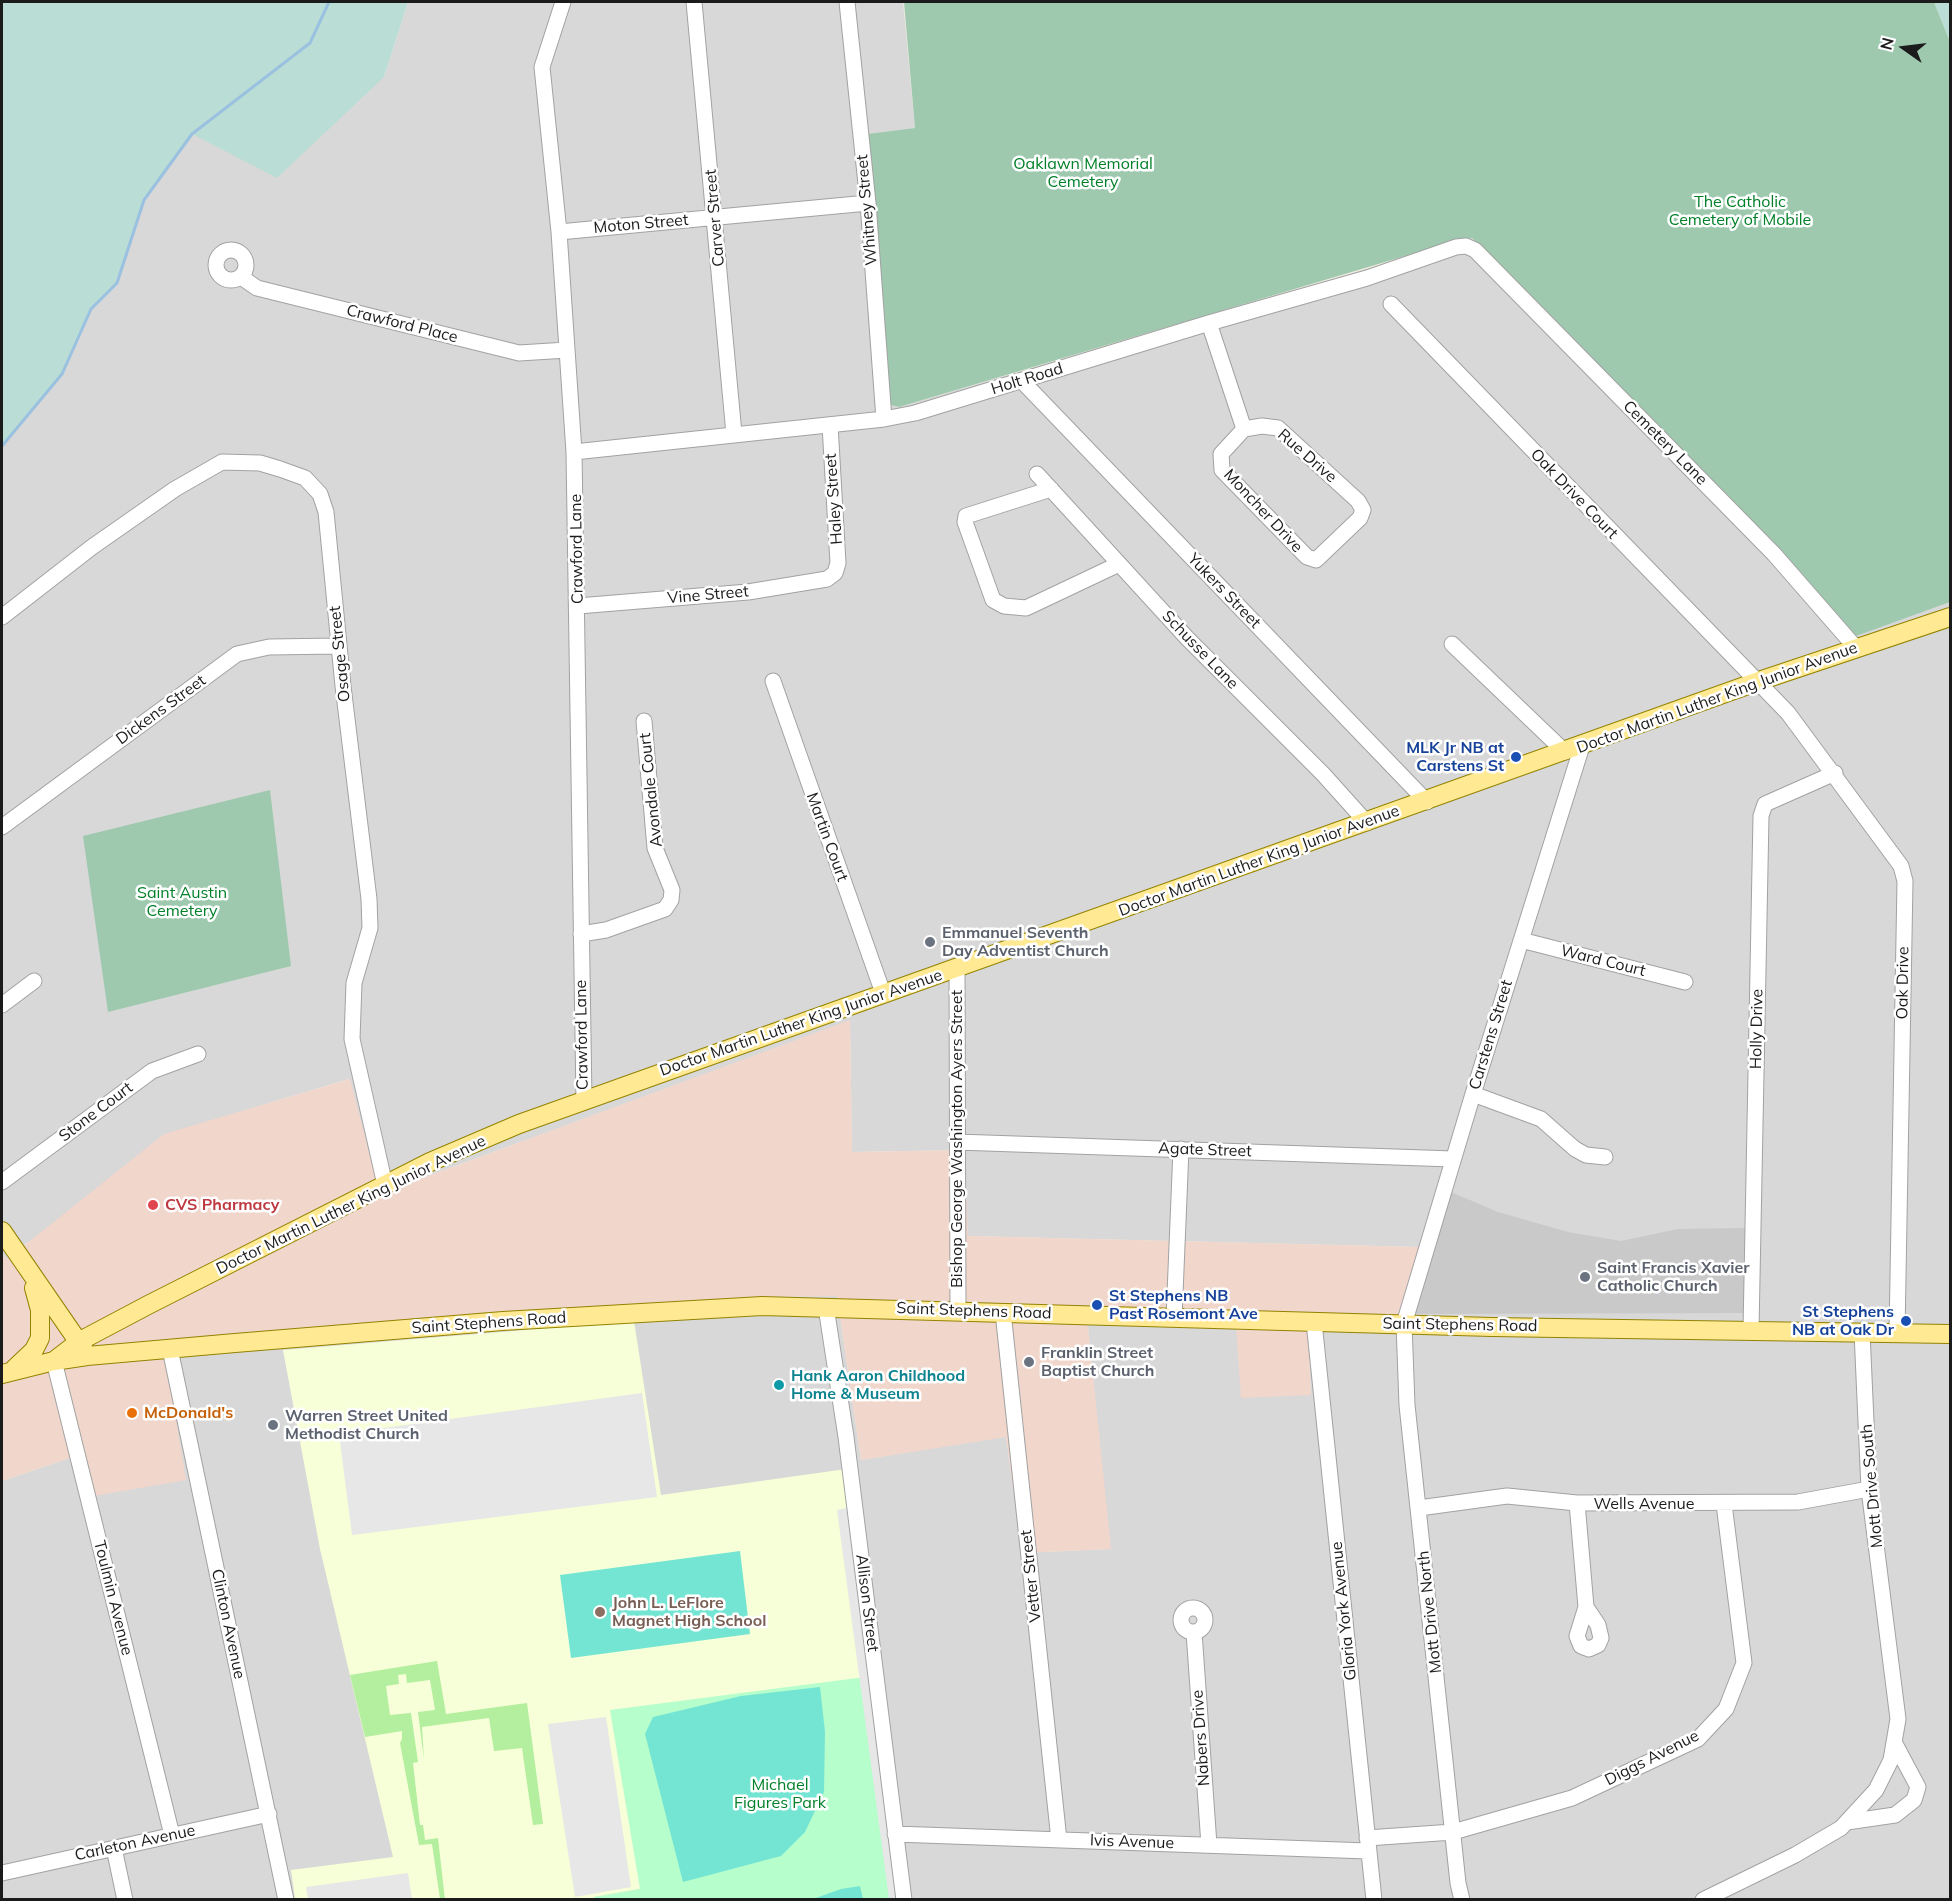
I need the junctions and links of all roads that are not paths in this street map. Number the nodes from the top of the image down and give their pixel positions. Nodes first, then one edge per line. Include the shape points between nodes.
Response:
1 (563, 2) edge
2 (694, 2) edge
3 (847, 2) edge
4 (868, 203) junction
5 (715, 218) junction
6 (558, 232) junction
7 (1466, 246) joint
8 (241, 277) dead end
9 (1391, 304) dead end
10 (1209, 323) junction
11 (567, 350) junction
12 (1022, 381) junction
13 (884, 419) junction
14 (830, 425) junction
15 (1244, 429) junction
16 (734, 434) junction
17 (574, 452) junction
18 (1037, 474) dead end
19 (1051, 489) junction
20 (1363, 510) joint
21 (1119, 564) junction
22 (835, 573) joint
23 (578, 606) junction
24 (2, 617) edge
25 (1949, 620) edge
26 (1452, 644) dead end
27 (339, 646) junction
28 (1856, 648) junction
29 (773, 681) dead end
30 (1759, 681) junction
31 (644, 721) dead end
32 (1582, 746) junction
33 (1564, 752) junction
34 (1835, 773) junction
35 (1427, 802) junction
36 (1367, 823) junction
37 (2, 827) edge
38 (581, 934) junction
39 (1521, 940) junction
40 (957, 968) junction
41 (34, 981) dead end
42 (1685, 982) dead end
43 (883, 993) junction
44 (2, 1005) edge
45 (198, 1054) dead end
46 (1473, 1094) junction
47 (584, 1101) junction
48 (957, 1142) junction
49 (1181, 1149) junction
50 (1605, 1157) dead end
51 (1453, 1159) junction
52 (2, 1182) edge
53 (385, 1185) junction
54 (2, 1231) edge
55 (30, 1273) junction
56 (826, 1308) junction
57 (958, 1311) junction
58 (1002, 1312) junction
59 (1174, 1318) junction
60 (1314, 1322) junction
61 (1404, 1324) junction
62 (1751, 1330) junction
63 (1862, 1332) junction
64 (1897, 1333) junction
65 (1950, 1334) edge
66 (83, 1349) junction
67 (170, 1349) junction
68 (54, 1361) junction
69 (7, 1373) edge
70 (1869, 1489) junction
71 (1577, 1503) junction
72 (1724, 1504) junction
73 (1419, 1508) junction
74 (1586, 1607) dead end
75 (1194, 1632) dead end
76 (1894, 1742) junction
77 (269, 1814) junction
78 (1847, 1822) junction
79 (1453, 1832) junction
80 (895, 1834) junction
81 (172, 1835) junction
82 (1059, 1840) junction
83 (1368, 1844) junction
84 (1209, 1845) junction
85 (114, 1848) junction
86 (2, 1873) edge
87 (125, 1899) edge
88 (286, 1899) edge
89 (904, 1899) edge
90 (1374, 1899) edge
91 (1462, 1899) edge
92 (1703, 1899) edge

1 - 6 street, Crawford Lane via 542,67
2 - 5 street, Carver Street
3 - 4 street, Whitney Street
4 - 5 street, Moton Street
4 - 13 street, Whitney Street
5 - 6 street, Moton Street
5 - 16 street, Carver Street
6 - 11 street, Crawford Lane
7 - 10 street, Holt Road
7 - 28 street, Cemetery Lane via 1475,250 1766,545
8 - 11 street, Crawford Place via 257,288 519,353
9 - 30 street, Oak Drive Court
10 - 12 street, Holt Road
10 - 15 street
11 - 17 street, Crawford Lane
12 - 13 street, Holt Road
12 - 35 street, Yukers Street
13 - 14 street, Holt Road
14 - 16 street, Holt Road
14 - 22 street, Haley Street via 838,563
15 - 20 street, Rue Drive via 1278,428 1358,501
15 - 20 street, Moncher Drive via 1221,454 1222,470 1307,557 1317,560 1360,518
16 - 17 street, Holt Road
17 - 23 street, Crawford Lane
18 - 19 street, Schusse Lane
19 - 21 street, Schusse Lane
19 - 21 street via 966,516 993,600 1004,606 1026,608
21 - 36 street, Schusse Lane
22 - 23 street, Vine Street via 827,579 748,592
23 - 38 street, Crawford Lane
24 - 27 street, Osage Street via 175,489 222,462 260,464 305,478 320,494 326,512
25 - 28 main road, Doctor Martin Luther King Junior Avenue
26 - 33 street
27 - 37 street, Dickens Street via 269,647 237,654
27 - 53 street, Osage Street via 370,928 354,983 352,1039
28 - 30 main road, Doctor Martin Luther King Junior Avenue
29 - 43 street, Martin Court
30 - 32 main road, Doctor Martin Luther King Junior Avenue
30 - 34 street, Oak Drive
31 - 38 street, Avondale Court via 655,848 672,890 671,900 665,909 606,930
32 - 33 main road, Doctor Martin Luther King Junior Avenue
32 - 39 street, Carstens Street
33 - 35 main road, Doctor Martin Luther King Junior Avenue
34 - 62 street, Holly Drive via 1765,804 1761,816
34 - 64 street, Oak Drive via 1897,859 1905,881
35 - 36 main road, Doctor Martin Luther King Junior Avenue
36 - 40 main road, Doctor Martin Luther King Junior Avenue
38 - 47 street, Crawford Lane
39 - 42 street, Ward Court
39 - 46 street, Carstens Street
40 - 43 main road, Doctor Martin Luther King Junior Avenue
40 - 48 street, Bishop George Washington Ayers Street
41 - 44 street
43 - 47 main road, Doctor Martin Luther King Junior Avenue
45 - 52 street, Stone Court via 152,1071
46 - 50 street via 1541,1119 1575,1149
46 - 51 street, Carstens Street
47 - 53 main road, Doctor Martin Luther King Junior Avenue via 519,1124
48 - 49 street, Agate Street
48 - 57 street, Bishop George Washington Ayers Street
49 - 51 street, Agate Street
49 - 59 street
51 - 61 street, Carstens Street
53 - 66 main road, Doctor Martin Luther King Junior Avenue
54 - 55 main road
55 - 66 main road
55 - 69 main road via 40,1310 40,1338 34,1350
56 - 57 main road, Saint Stephens Road
56 - 67 main road, Saint Stephens Road via 762,1306 514,1321
56 - 80 street, Allison Street via 846,1437
57 - 58 main road, Saint Stephens Road
58 - 59 main road, Saint Stephens Road
58 - 82 street, Vetter Street
59 - 60 main road, Saint Stephens Road
60 - 61 main road, Saint Stephens Road
60 - 83 street, Gloria York Avenue
61 - 62 main road, Saint Stephens Road
61 - 73 street, Mott Drive North via 1407,1405
62 - 63 main road, Saint Stephens Road
63 - 64 main road, Saint Stephens Road
63 - 70 street, Mott Drive South
64 - 65 main road, Saint Stephens Road
66 - 67 main road, Saint Stephens Road
66 - 68 main road, Saint Stephens Road
67 - 77 street, Clinton Avenue
68 - 69 main road, Saint Stephens Road
68 - 81 street, Toulmin Avenue
70 - 72 street, Wells Avenue via 1798,1502
70 - 76 street, Mott Drive South via 1898,1719
71 - 72 street, Wells Avenue
71 - 73 street, Wells Avenue via 1508,1496
71 - 74 street
72 - 79 street, Diggs Avenue via 1744,1663 1726,1709 1698,1739 1572,1798
73 - 79 street, Mott Drive North
75 - 84 street, Nabers Drive
76 - 78 street, Mott Drive South via 1891,1760 1876,1790
76 - 78 street via 1918,1787 1914,1800 1895,1815
77 - 81 street, Carleton Avenue
77 - 88 street, Clinton Avenue
78 - 92 street via 1795,1855
79 - 83 street, Diggs Avenue
79 - 91 street, Mott Drive North
80 - 82 street, Ivis Avenue
80 - 89 street, Allison Street
81 - 85 street, Carleton Avenue
82 - 84 street, Ivis Avenue
83 - 84 street, Ivis Avenue
83 - 90 street, Gloria York Avenue
85 - 86 street, Carleton Avenue
85 - 87 street

